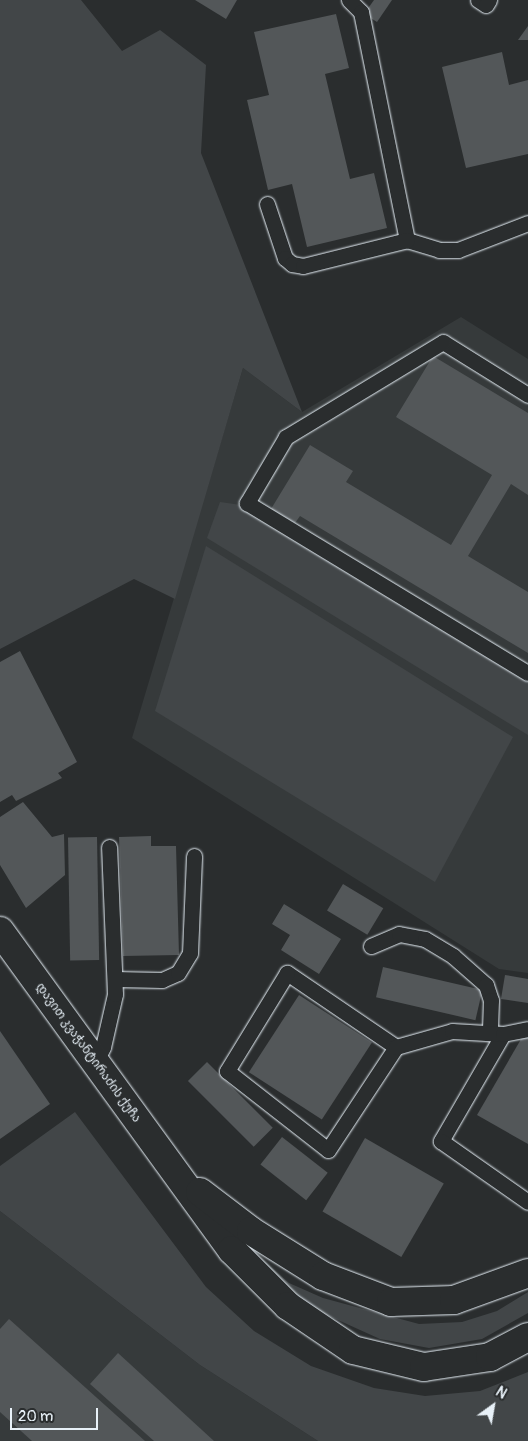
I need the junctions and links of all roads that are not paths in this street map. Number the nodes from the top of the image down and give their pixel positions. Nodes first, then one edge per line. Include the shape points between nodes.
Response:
1 (349, 0) edge
2 (478, 0) edge
3 (490, 0) edge
4 (266, 204) dead end
5 (528, 223) edge
6 (406, 240) junction
7 (528, 395) edge
8 (528, 674) edge
9 (109, 847) dead end
10 (194, 856) dead end
11 (0, 931) edge
12 (370, 946) dead end
13 (114, 978) junction
14 (528, 1029) edge
15 (496, 1034) junction
16 (396, 1047) junction
17 (95, 1064) junction
18 (178, 1174) junction
19 (528, 1202) edge
20 (528, 1273) edge
21 (528, 1336) edge

1 - 6 lane via 361,12
2 - 3 lane via 486,5
4 - 6 lane via 285,258 292,264 303,266
5 - 6 lane via 458,250 439,250
7 - 8 lane via 443,342 286,437 247,503
9 - 13 lane
10 - 13 lane via 190,952 178,973 162,980
11 - 17 street, დავით კვაჭანტირაძის ქუჩა
12 - 15 lane via 399,934 424,939 453,956 486,985
13 - 17 lane via 112,1015
14 - 15 lane
15 - 16 lane via 452,1031
15 - 19 lane via 441,1141
16 - 16 lane via 328,1150 227,1071 287,973
17 - 18 street, დავით კვაჭანტირაძის ქუჩა
18 - 20 street, დავით კვაჭანტირაძის ქუჩა via 251,1231 323,1276 391,1302 454,1300 521,1279
18 - 21 street, დავით კვაჭანტირაძის ქუჩა via 232,1250 288,1306 353,1350 424,1367 490,1358

